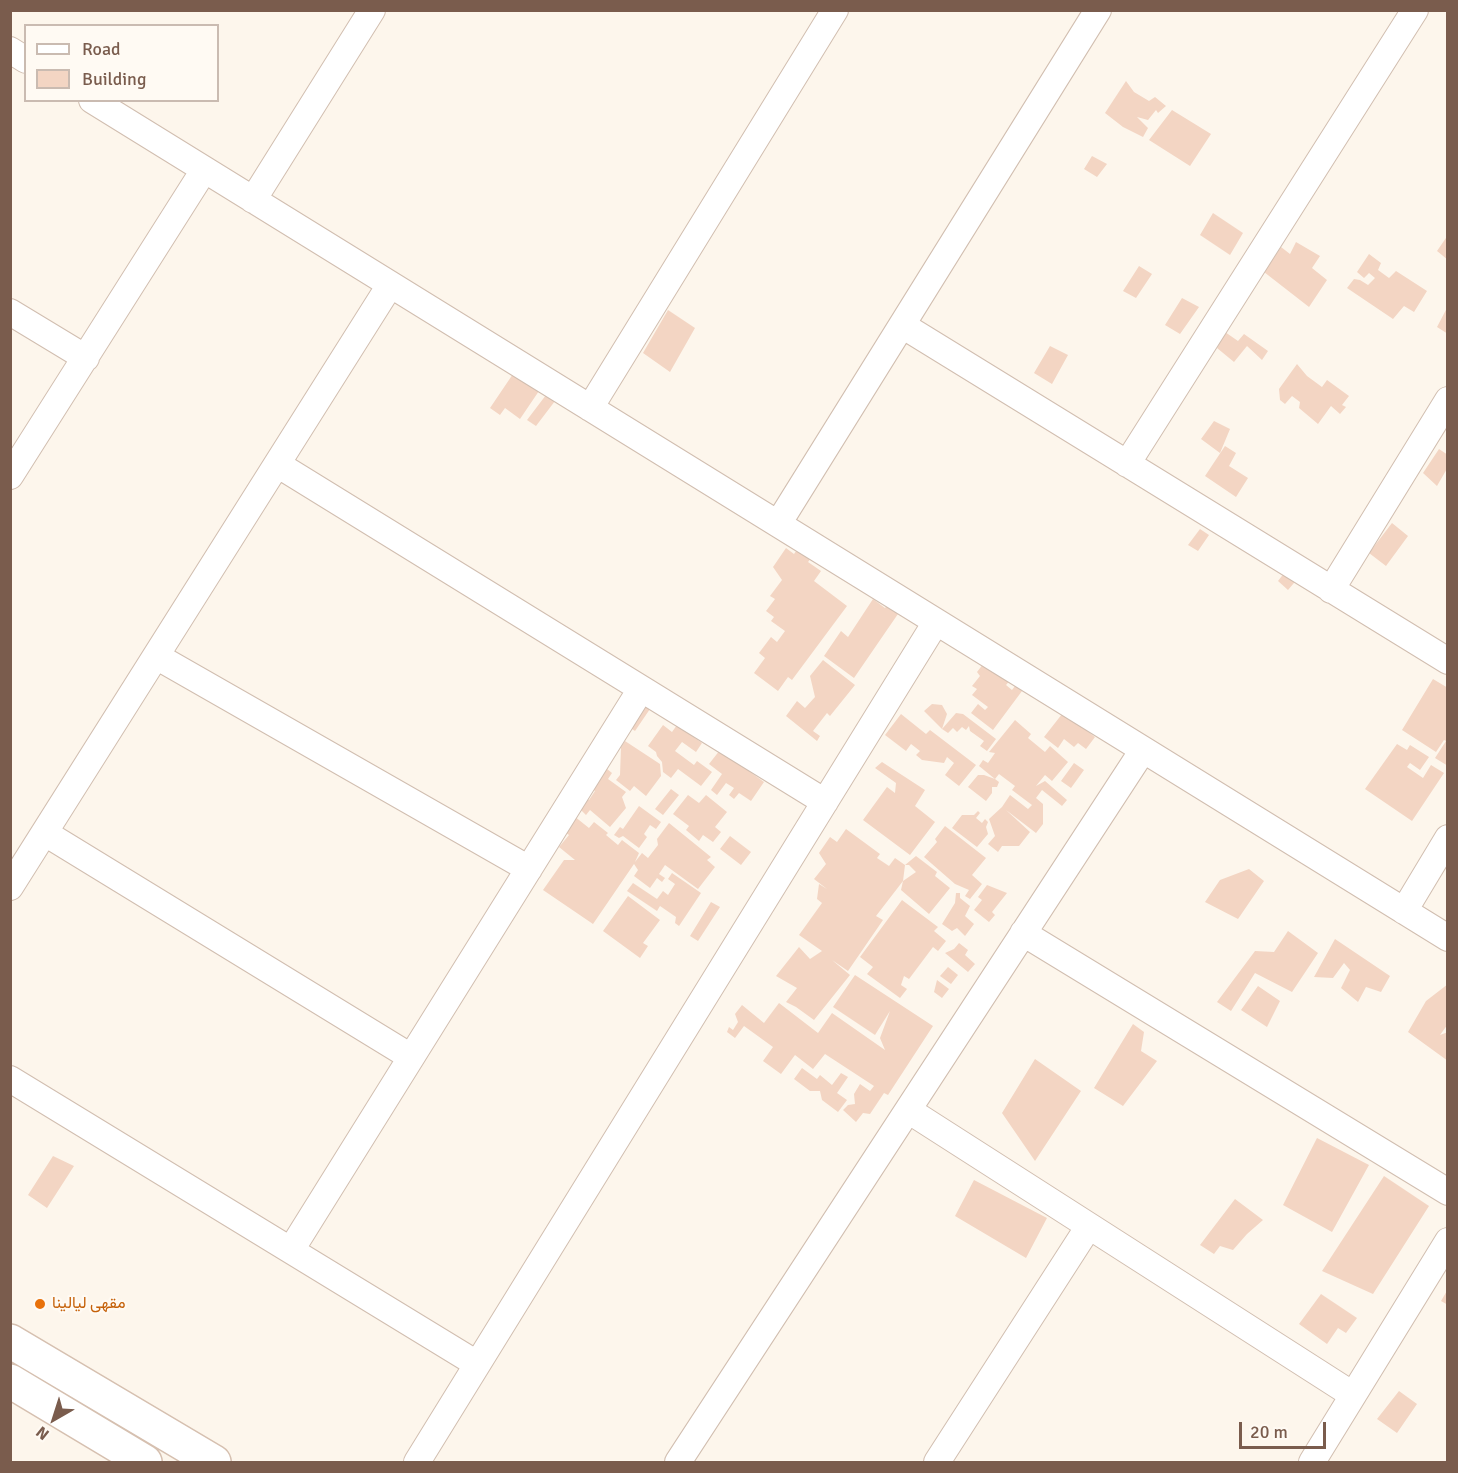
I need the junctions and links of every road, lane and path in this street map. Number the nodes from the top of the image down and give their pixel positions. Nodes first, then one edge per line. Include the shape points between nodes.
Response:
1 (372, 10) edge
2 (835, 10) edge
3 (1098, 10) edge
4 (1414, 10) edge
5 (10, 50) edge
6 (24, 59) edge
7 (95, 102) edge
8 (204, 170) junction
9 (253, 200) junction
10 (390, 285) junction
11 (10, 312) edge
12 (902, 326) junction
13 (86, 358) junction
14 (1448, 400) edge
15 (590, 408) junction
16 (277, 464) junction
17 (1127, 464) junction
18 (10, 477) edge
19 (778, 524) junction
20 (1331, 590) junction
21 (936, 622) junction
22 (156, 656) junction
23 (1448, 661) edge
24 (641, 689) junction
25 (1143, 750) junction
26 (825, 802) junction
27 (45, 833) junction
28 (1448, 838) edge
29 (529, 869) junction
30 (10, 887) edge
31 (1404, 911) junction
32 (1023, 933) junction
33 (1448, 938) edge
34 (411, 1057) junction
35 (10, 1079) edge
36 (909, 1110) junction
37 (1448, 1192) edge
38 (1089, 1226) junction
39 (1448, 1241) edge
40 (291, 1250) junction
41 (10, 1341) edge
42 (477, 1364) junction
43 (10, 1381) edge
44 (1353, 1395) junction
45 (128, 1458) edge
46 (941, 1461) edge
47 (214, 1462) edge
48 (417, 1462) edge
49 (678, 1462) edge
50 (1312, 1462) edge

1 - 9 street
2 - 15 street
3 - 12 street
4 - 17 street
5 - 6 street
7 - 8 street
8 - 9 street
8 - 13 street
9 - 10 street
10 - 15 street
10 - 16 street
11 - 13 street
12 - 17 street
12 - 19 street
13 - 18 street
14 - 20 street
15 - 19 street
16 - 22 street
16 - 24 street
17 - 20 street
19 - 21 street
20 - 23 street
21 - 25 street
21 - 26 street
22 - 27 street
22 - 29 street
24 - 26 street
24 - 29 street
25 - 31 street
25 - 32 street
26 - 42 street
27 - 30 street
27 - 34 street
28 - 31 street
29 - 34 street
31 - 33 street
32 - 36 street
32 - 37 street
34 - 40 street
35 - 40 street
36 - 38 street
36 - 49 street
38 - 44 street
38 - 46 street
39 - 44 street
40 - 42 street
41 - 47 street
42 - 48 street
43 - 45 street
44 - 50 street

